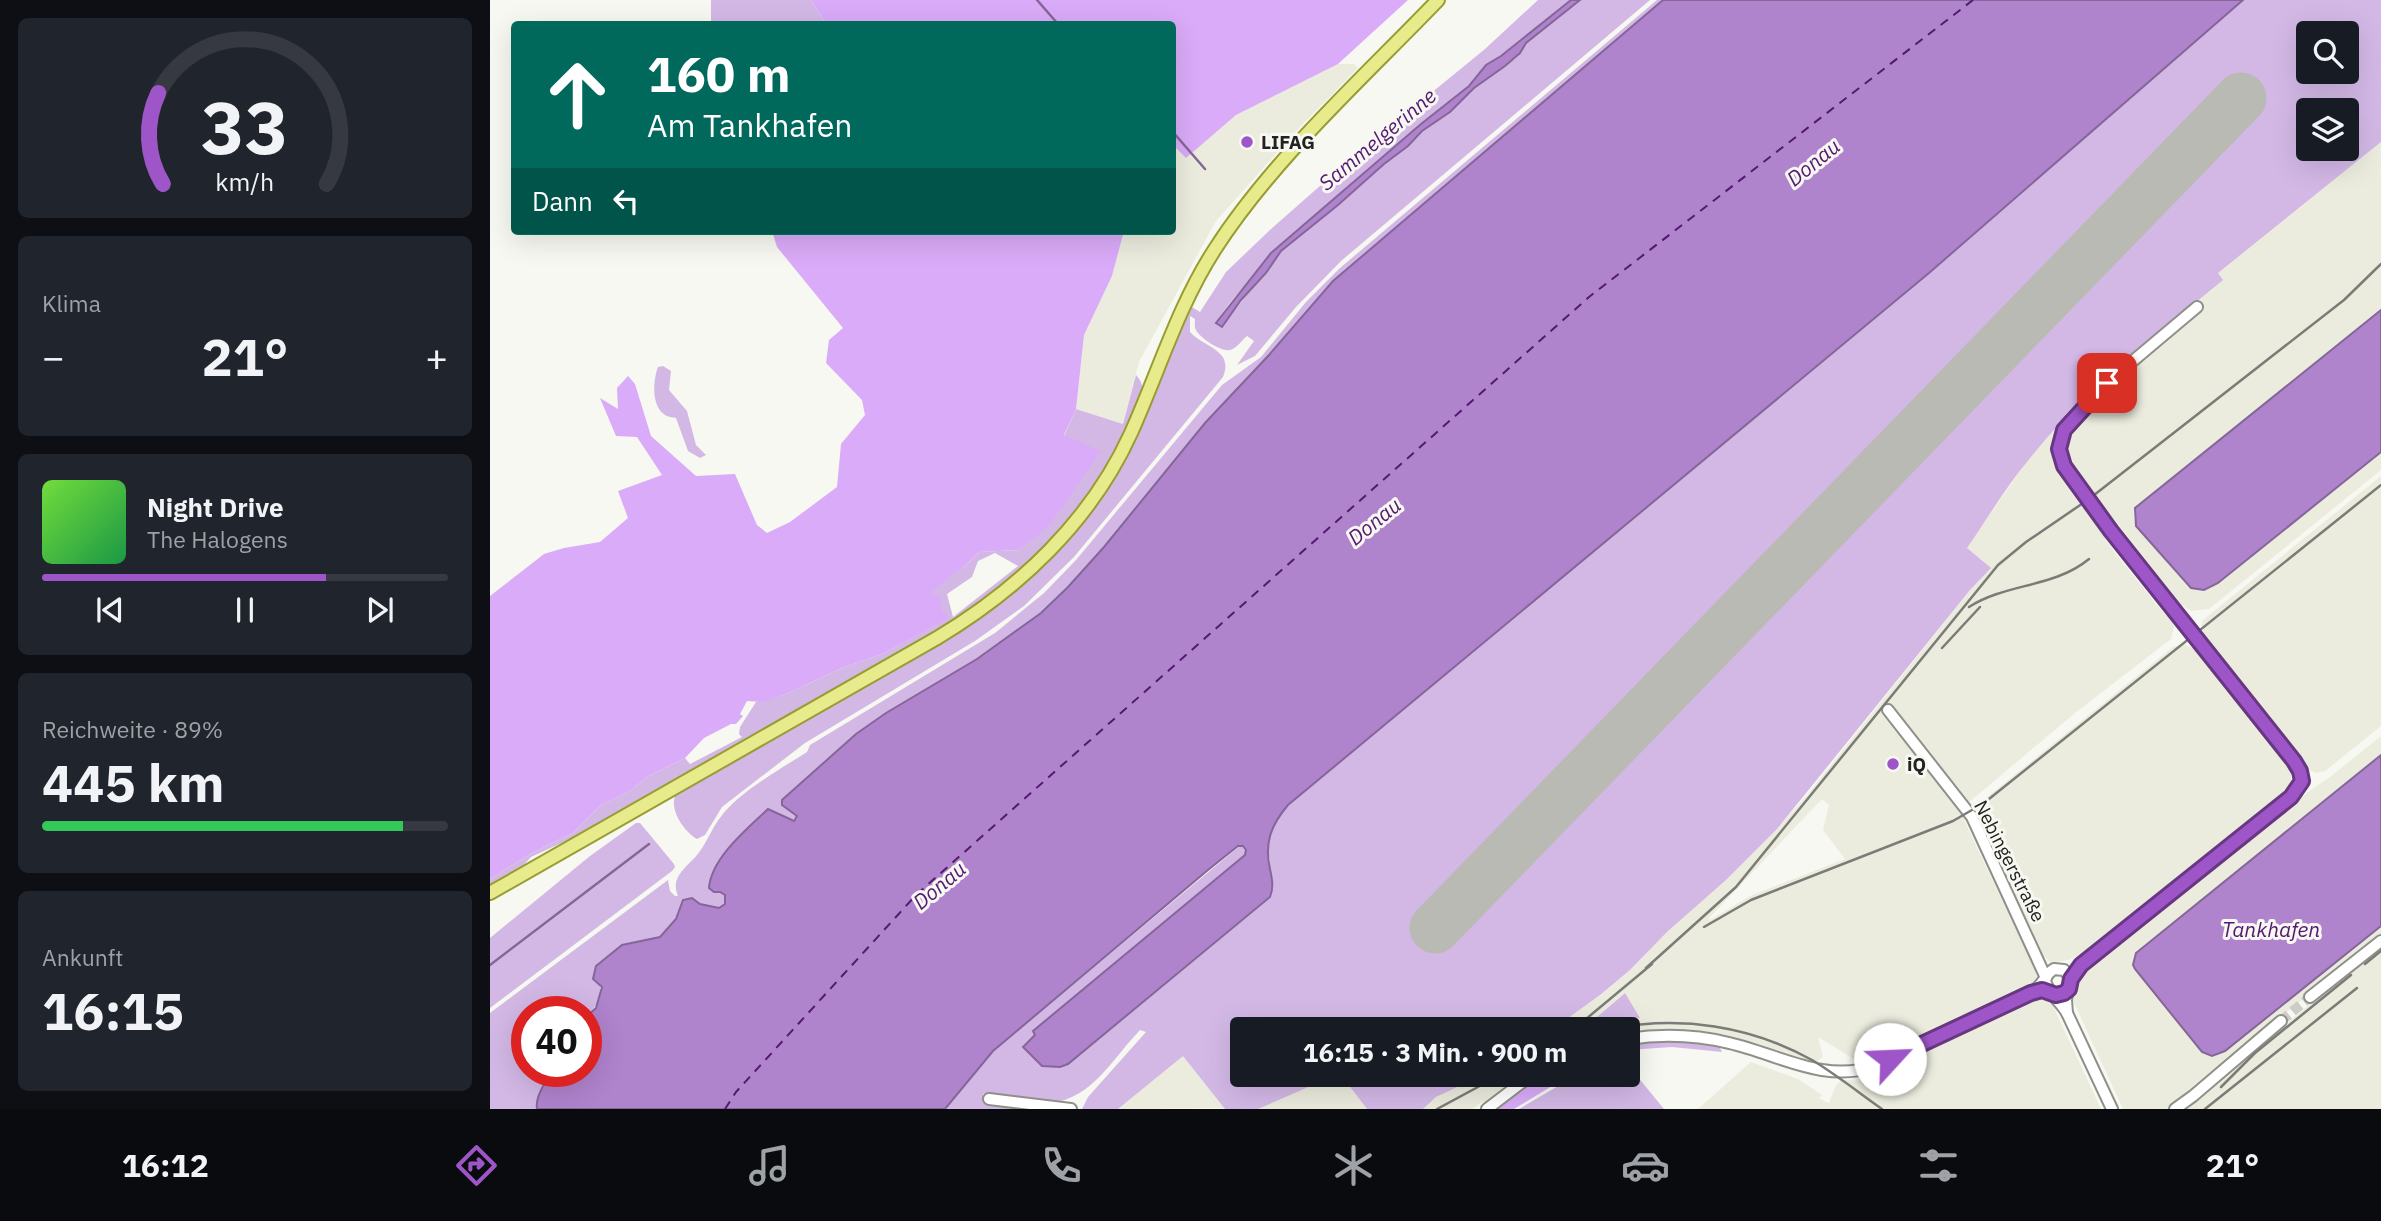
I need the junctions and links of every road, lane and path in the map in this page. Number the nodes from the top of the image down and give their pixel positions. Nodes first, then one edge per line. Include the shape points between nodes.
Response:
1 (1438, 0) edge
2 (2197, 307) dead end
3 (1888, 710) dead end
4 (490, 893) edge
5 (2381, 941) edge
6 (2090, 957) junction
7 (2071, 979) junction
8 (2051, 980) junction
9 (2067, 991) junction
10 (2310, 996) tunnel mouth
11 (2067, 1013) junction
12 (2281, 1021) tunnel mouth
13 (1640, 1039) edge
14 (1516, 1087) edge
15 (989, 1099) dead end
16 (1071, 1109) edge
17 (1487, 1109) edge
18 (2112, 1109) edge
19 (2175, 1109) edge

1 - 4 main road via 1282,163 1232,224 1187,299 1114,465 1069,529 1030,571 983,610 937,638
2 - 6 street via 2096,392 2064,430 2060,453 2066,470 2111,531 2294,761 2302,781 2291,797
3 - 8 street, Nebingerstraße via 1972,817
5 - 10 street
6 - 7 street
6 - 8 street
7 - 8 street via 2067,972
7 - 9 street
8 - 9 street via 2061,994
8 - 11 street
8 - 13 street via 1875,1066 1852,1071 1809,1069 1704,1038
9 - 11 street
11 - 18 street
12 - 19 street
14 - 17 street
15 - 16 street

